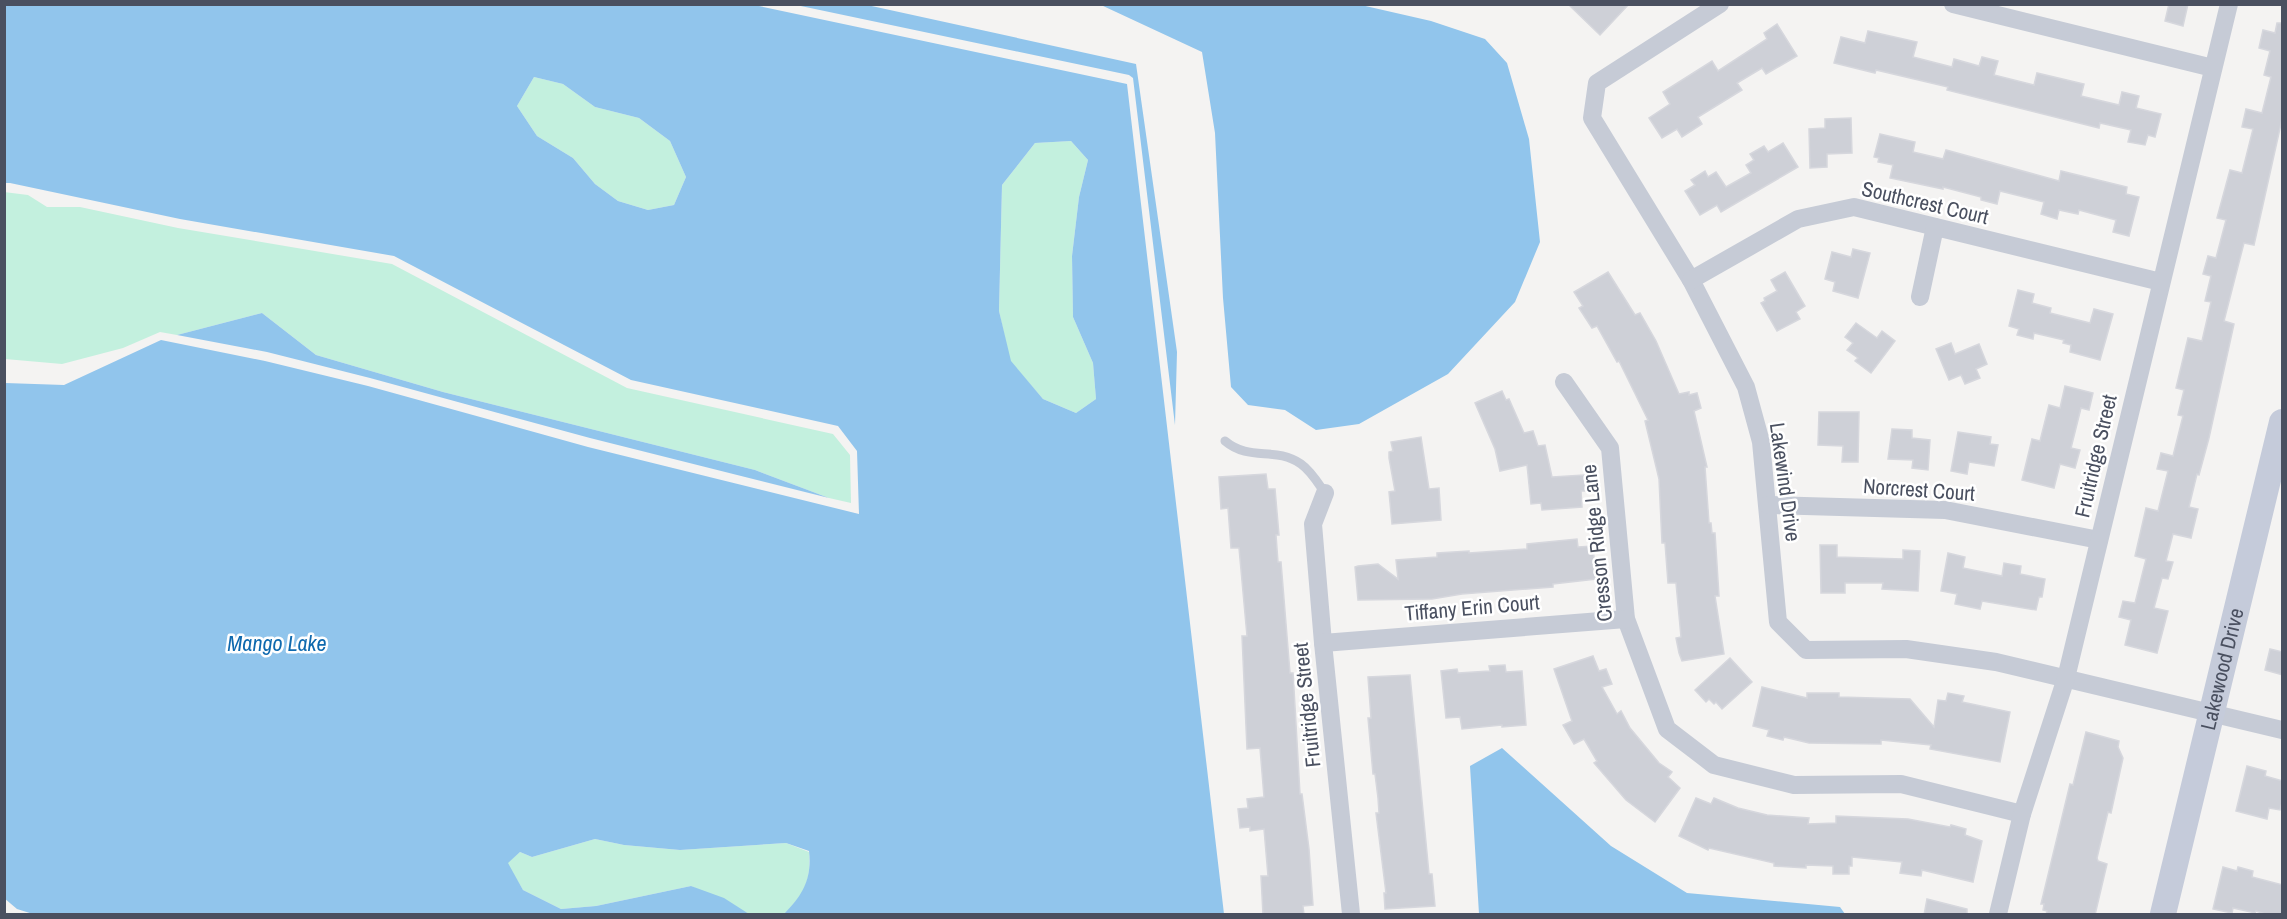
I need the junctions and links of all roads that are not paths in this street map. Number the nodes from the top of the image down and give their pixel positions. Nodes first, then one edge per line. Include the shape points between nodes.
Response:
1 (1720, 4) edge
2 (1953, 4) edge
3 (2229, 4) edge
4 (1690, 12) edge
5 (2213, 68) junction
6 (1935, 227) junction
7 (1691, 279) junction
8 (2161, 282) junction
9 (1920, 297) dead end
10 (1564, 382) dead end
11 (2283, 422) edge
12 (1225, 441) dead end
13 (1325, 493) joint
14 (1768, 505) junction
15 (2099, 540) junction
16 (1626, 619) junction
17 (1323, 643) junction
18 (2066, 678) junction
19 (2212, 712) junction
20 (2283, 730) edge
21 (2022, 814) junction
22 (1351, 915) edge
23 (1998, 915) edge
24 (2163, 915) edge

1 - 4 street, Lakewind Drive
2 - 5 street
3 - 5 street, Fruitridge Street
4 - 7 street, Lakewind Drive via 1597,83 1592,118
5 - 8 street, Fruitridge Street
6 - 7 street, Southcrest Court via 1854,207 1843,209 1798,219
6 - 8 street, Southcrest Court
6 - 9 street
7 - 14 street, Lakewind Drive via 1746,387 1761,442
8 - 15 street, Fruitridge Street
10 - 16 street, Cresson Ridge Lane via 1610,448
11 - 19 street, Lakewood Drive
12 - 13 lane via 1245,453 1290,458 1309,471
13 - 17 street, Fruitridge Street via 1313,524
14 - 15 street, Norcrest Court via 1945,510
14 - 18 street, Lakewind Drive via 1778,622 1806,650 1906,649
15 - 18 street, Fruitridge Street
16 - 17 street, Tiffany Erin Court
16 - 21 street, Cresson Ridge Lane via 1667,729 1714,765 1794,785 1901,784
17 - 22 street, Fruitridge Street
18 - 19 street, Lakewind Drive
18 - 21 street, Fruitridge Street
19 - 20 street, Lakewind Drive
19 - 24 street, Lakewood Drive
21 - 23 street, Fruitridge Street

